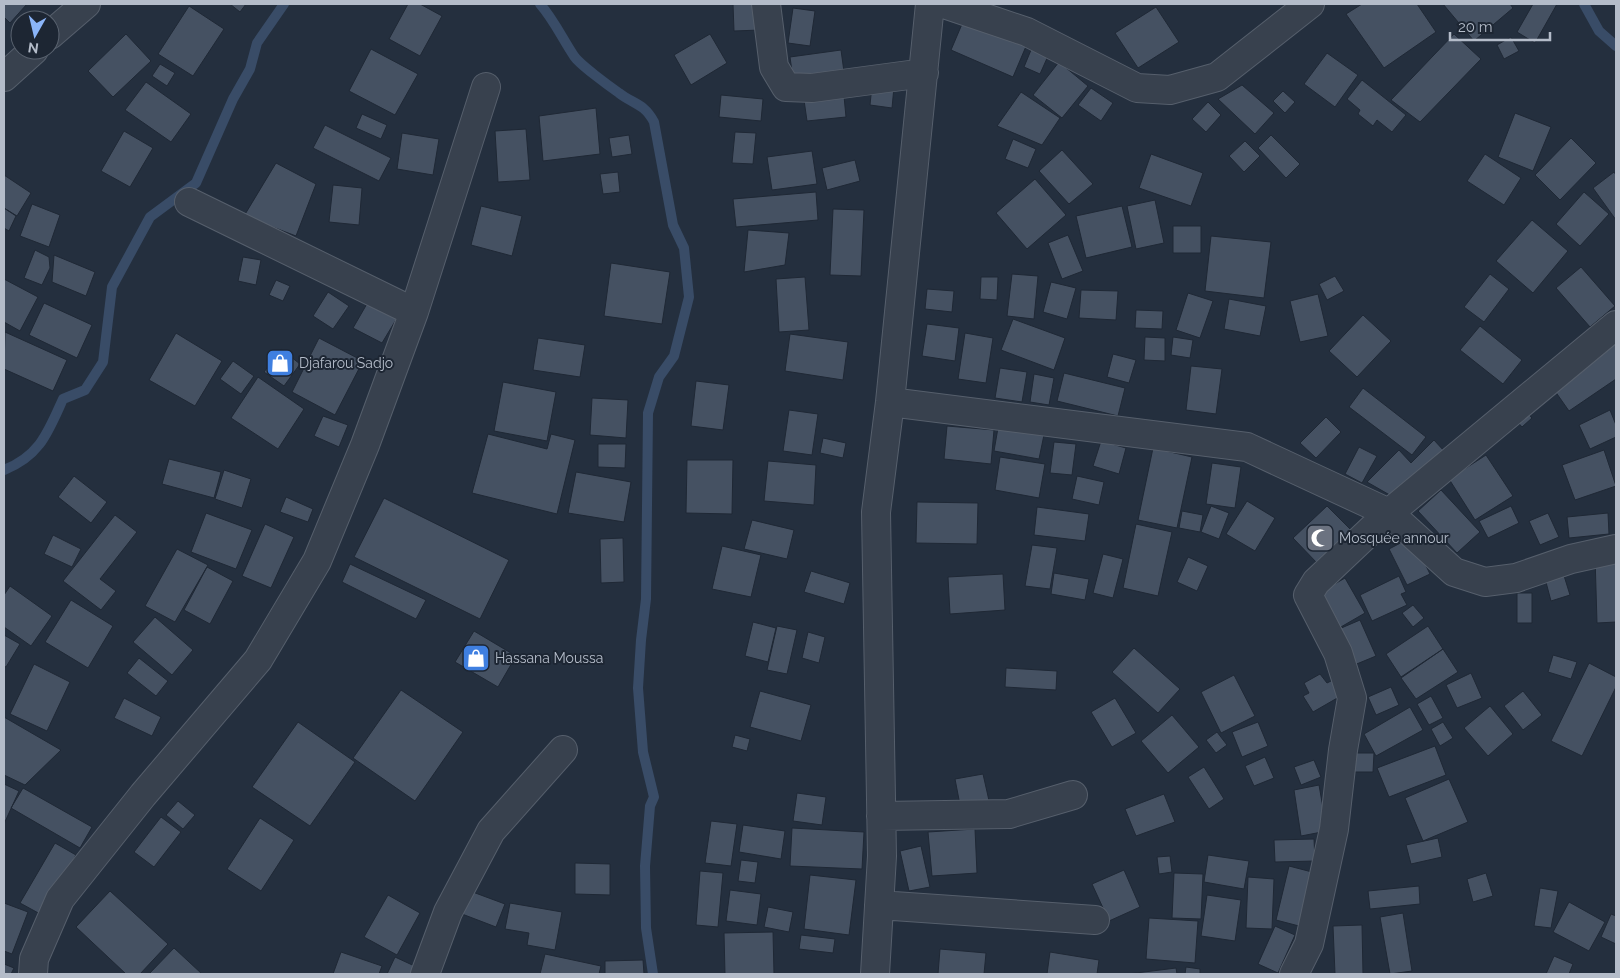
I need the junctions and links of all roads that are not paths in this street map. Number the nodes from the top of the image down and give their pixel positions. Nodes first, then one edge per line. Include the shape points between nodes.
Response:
1 (86, 4) edge
2 (766, 4) edge
3 (930, 4) edge
4 (944, 4) edge
5 (1310, 4) edge
6 (60, 26) edge
7 (23, 60) edge
8 (924, 72) junction
9 (4, 77) edge
10 (486, 87) dead end
11 (189, 202) dead end
12 (414, 312) junction
13 (1616, 325) edge
14 (890, 402) junction
15 (1389, 513) junction
16 (1616, 548) edge
17 (563, 750) dead end
18 (1073, 795) dead end
19 (881, 816) junction
20 (879, 905) junction
21 (1096, 920) dead end
22 (33, 974) edge
23 (425, 974) edge
24 (875, 974) edge
25 (1294, 974) edge

1 - 6 street
2 - 8 street via 774,67 786,87 812,88
3 - 8 street
4 - 5 street via 1027,32 1137,88 1170,90 1217,77
7 - 9 street
8 - 14 street
10 - 12 street
11 - 12 street
12 - 22 street via 365,445 317,561 258,660 60,899 34,958
13 - 15 street
14 - 15 street via 1247,448
14 - 19 street via 876,512
15 - 16 street via 1454,572 1485,582 1516,578
15 - 25 street via 1316,582 1308,595 1338,653 1352,698 1332,839 1309,944
17 - 23 street via 491,831 448,912
18 - 19 street via 1009,814
19 - 20 street
20 - 21 street
20 - 24 street

